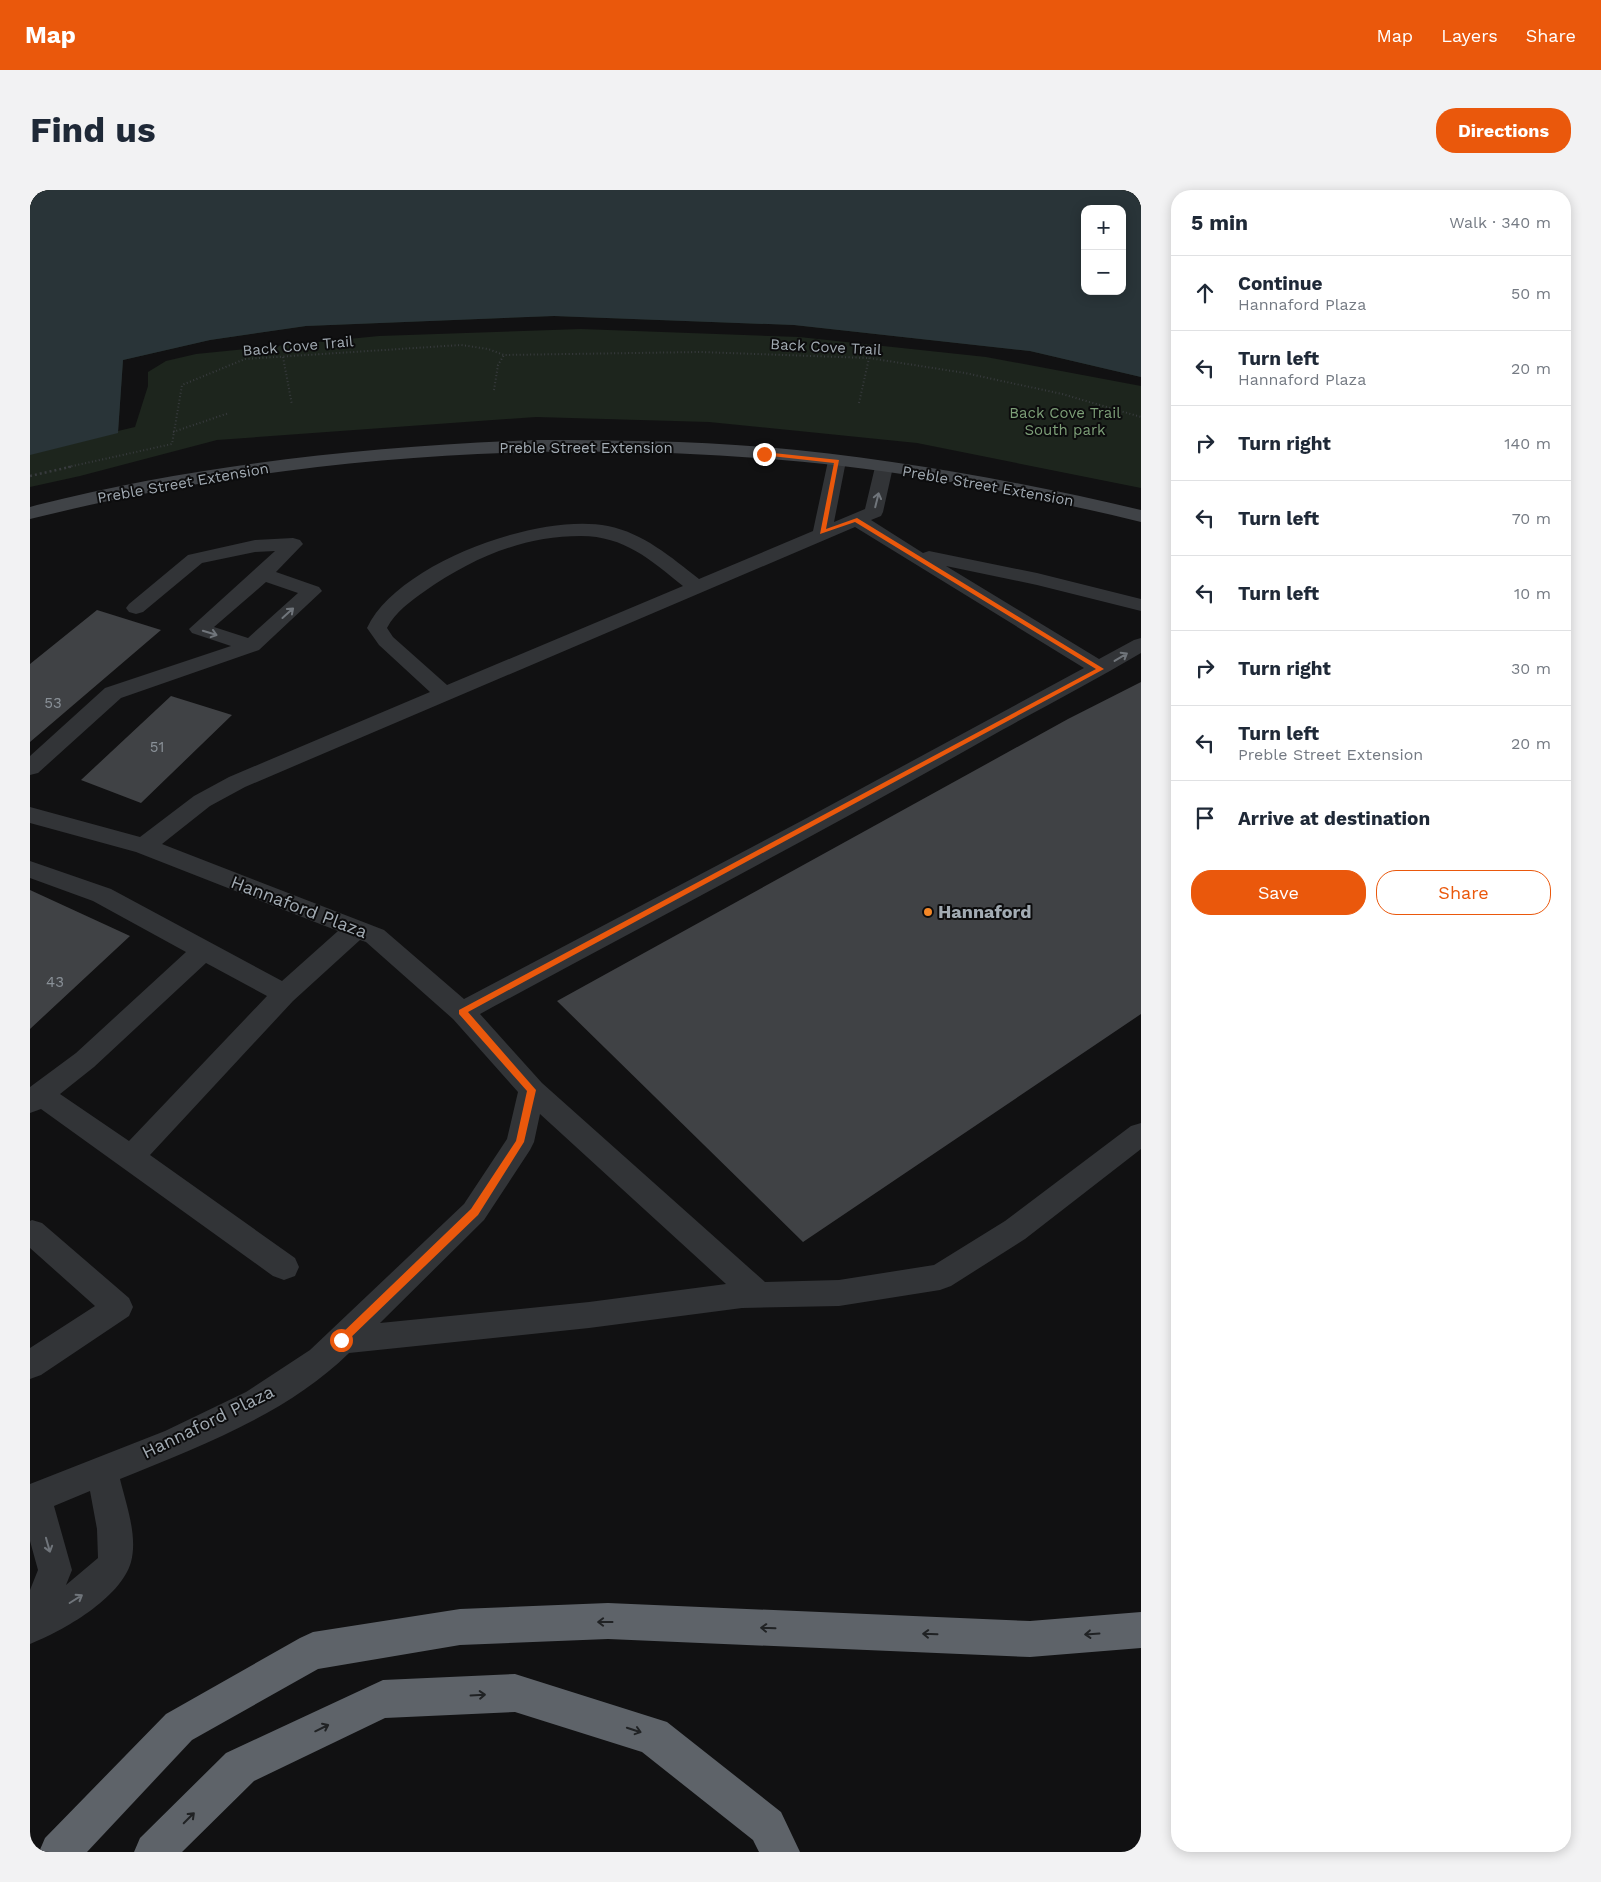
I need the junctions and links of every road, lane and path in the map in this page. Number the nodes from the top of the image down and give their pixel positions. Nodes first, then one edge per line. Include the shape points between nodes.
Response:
1 (504, 355) junction
2 (283, 357) junction
3 (869, 358) junction
4 (494, 390) dead end
5 (859, 403) dead end
6 (292, 406) dead end
7 (229, 413) dead end
8 (1141, 417) edge
9 (172, 432) junction
10 (837, 461) junction
11 (884, 467) junction
12 (30, 476) edge
13 (30, 513) edge
14 (1141, 516) edge
15 (855, 519) junction
16 (822, 532) junction
17 (914, 554) junction
18 (263, 574) junction
19 (696, 586) junction
20 (1141, 604) edge
21 (136, 608) dead end
22 (1141, 644) edge
23 (252, 646) junction
24 (1100, 669) junction
25 (444, 694) junction
26 (30, 768) edge
27 (30, 815) edge
28 (144, 846) junction
29 (30, 869) edge
30 (357, 929) junction
31 (204, 950) junction
32 (284, 994) junction
33 (462, 1012) junction
34 (532, 1090) junction
35 (35, 1098) edge
36 (1141, 1134) edge
37 (132, 1157) junction
38 (30, 1234) edge
39 (284, 1267) dead end
40 (759, 1295) junction
41 (341, 1340) junction
42 (30, 1365) edge
43 (101, 1470) junction
44 (32, 1499) edge
45 (32, 1626) edge
46 (1141, 1630) edge
47 (59, 1852) edge
48 (154, 1852) edge
49 (780, 1852) edge

1 - 2 path, Back Cove Trail via 461,345
1 - 3 path, Back Cove Trail via 700,352
1 - 4 path via 498,365
2 - 6 path
2 - 9 path, Back Cove Trail via 245,359 182,385
3 - 5 path
3 - 8 path, Back Cove Trail via 965,373 1062,394
7 - 9 path
9 - 12 path, Back Cove Trail via 172,444
10 - 11 main road, Preble Street Extension
10 - 13 main road, Preble Street Extension via 678,449 492,448 377,456 237,472
10 - 16 lane
11 - 14 main road, Preble Street Extension via 1000,485
15 -> 11 lane via 874,512
15 - 16 lane
15 - 17 lane
16 - 19 lane
17 - 20 lane
17 - 24 lane
18 - 21 lane via 294,544 255,546 195,559
23 -> 18 lane via 312,591
18 -> 23 lane via 199,629
19 - 25 lane
19 - 25 lane via 651,551 611,532 585,530 524,535 476,552 448,565 402,598 381,618 377,628 386,641
24 -> 22 lane
23 - 26 lane via 113,693
24 - 33 lane
25 - 28 lane via 237,782 202,801
27 - 28 lane, Hannaford Plaza
28 - 30 lane, Hannaford Plaza
29 - 31 lane via 102,895
30 - 32 lane
30 - 33 lane, Hannaford Plaza via 375,936
31 - 32 lane
31 - 35 lane via 84,1060
32 - 37 lane
33 - 34 lane, Hannaford Plaza
34 - 40 lane
34 - 41 lane, Hannaford Plaza via 520,1142 474,1212
35 - 37 lane
36 - 40 lane via 1015,1230 940,1277 839,1293
37 - 39 lane
38 - 42 lane via 32,1232 118,1307
40 - 41 lane
41 - 43 lane, Hannaford Plaza via 321,1360 256,1402 176,1441
43 - 44 lane, Hannaford Plaza
45 -> 43 lane via 94,1587 114,1563 114,1532
44 -> 45 lane via 55,1570
46 -> 47 highway via 1030,1638 598,1622 460,1626 313,1652 179,1727
48 -> 49 highway via 240,1768 383,1699 515,1693 653,1736 767,1826

